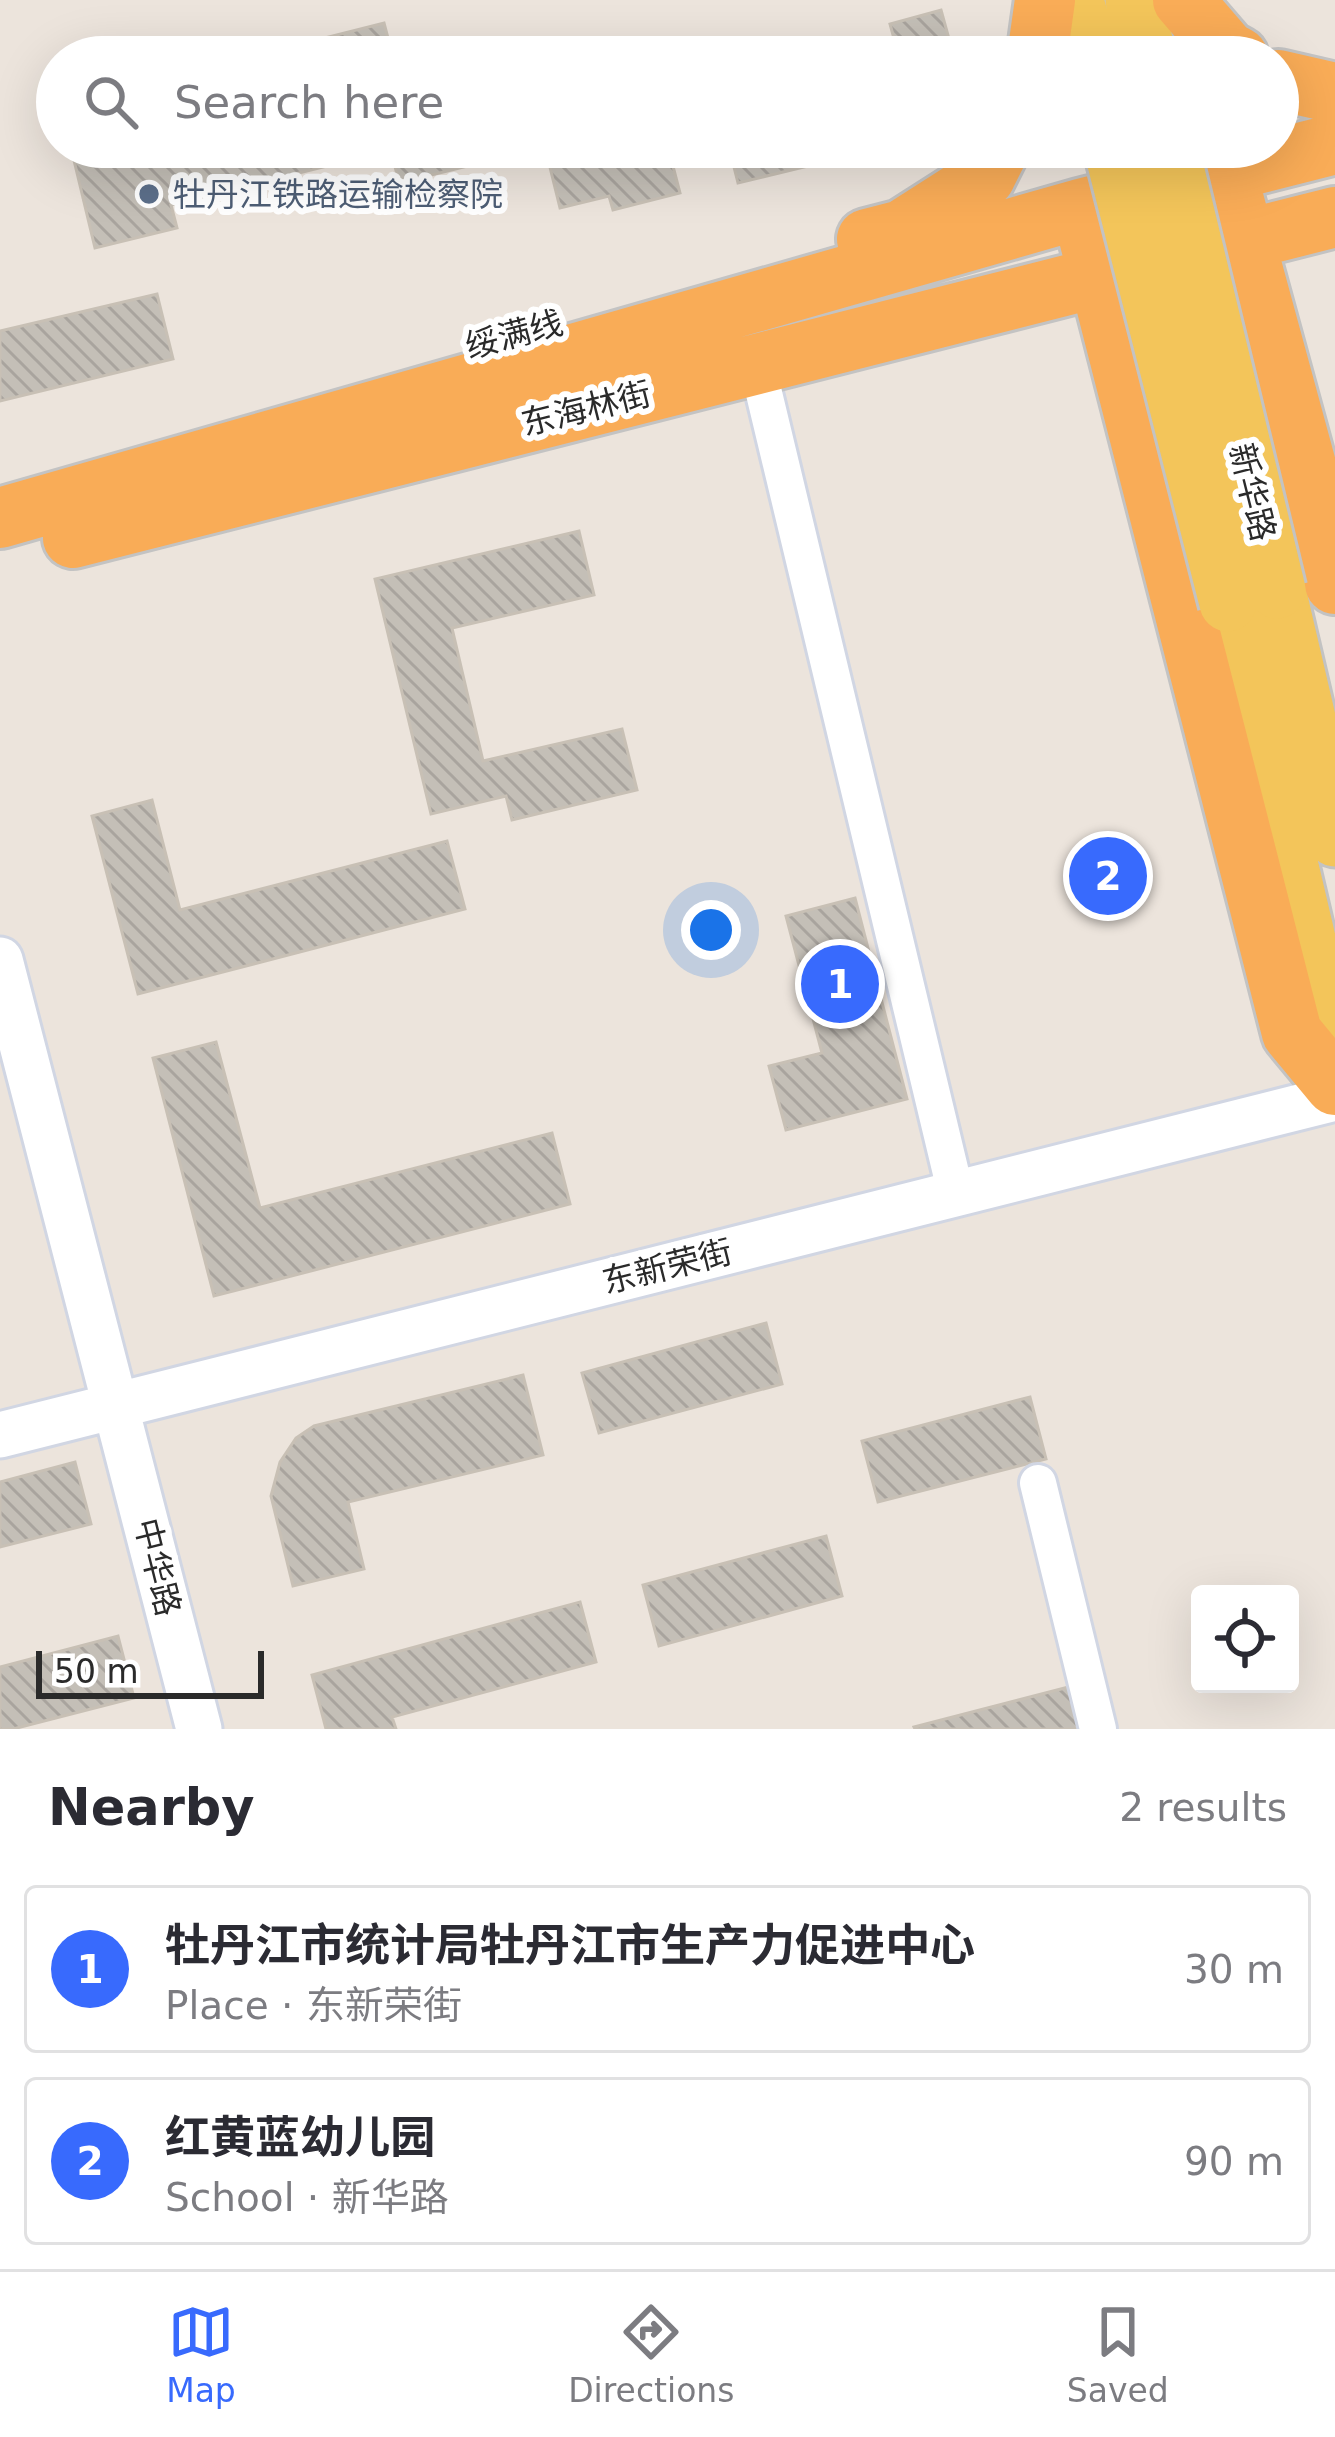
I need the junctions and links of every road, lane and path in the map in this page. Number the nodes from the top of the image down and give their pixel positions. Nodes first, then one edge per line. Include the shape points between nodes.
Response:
1 (1045, 0) edge
2 (1075, 0) edge
3 (1134, 0) edge
4 (1183, 0) edge
5 (1040, 36) edge
6 (1084, 36) edge
7 (1143, 36) edge
8 (1215, 36) edge
9 (1299, 85) edge
10 (1335, 93) edge
11 (1335, 144) edge
12 (1299, 153) edge
13 (990, 168) edge
14 (1120, 168) edge
15 (1238, 168) edge
16 (1161, 169) edge
17 (1226, 171) junction
18 (1080, 209) junction
19 (1335, 217) edge
20 (1244, 240) junction
21 (1100, 275) junction
22 (757, 364) junction
23 (0, 475) edge
24 (0, 518) edge
25 (1329, 528) edge
26 (0, 557) edge
27 (1280, 592) edge
28 (1335, 838) edge
29 (0, 960) edge
30 (1335, 1058) edge
31 (1335, 1085) edge
32 (1335, 1098) edge
33 (956, 1194) junction
34 (117, 1405) junction
35 (0, 1435) edge
36 (1038, 1483) dead end
37 (199, 1729) edge
38 (1098, 1729) edge

1 - 5 highway
2 - 6 main road
3 - 7 main road
4 - 8 highway
9 - 10 highway
11 - 12 highway, 东海林街
13 - 23 highway, 绥满线 via 902,230
14 - 27 main road, 新华路, bridge
15 - 17 highway, 东海林街
16 - 17 highway, 东海林街
16 - 18 highway, 东海林街
16 - 27 main road, 新华路, bridge
17 - 20 highway
18 - 21 highway
18 - 24 highway, 东海林街
19 - 20 highway, 东海林街
20 - 21 highway, 东海林街
20 - 25 highway
21 - 22 highway, 东海林街
21 - 31 highway via 1292,1034
22 - 26 highway, 东海林街
22 - 33 street
25 - 27 highway
27 - 28 main road, 新华路
27 - 30 main road
29 - 34 street, 中华路
32 - 33 street, 东新荣街
33 - 34 street, 东新荣街
34 - 35 street, 东新荣街
34 - 37 street, 中华路
36 - 38 street

